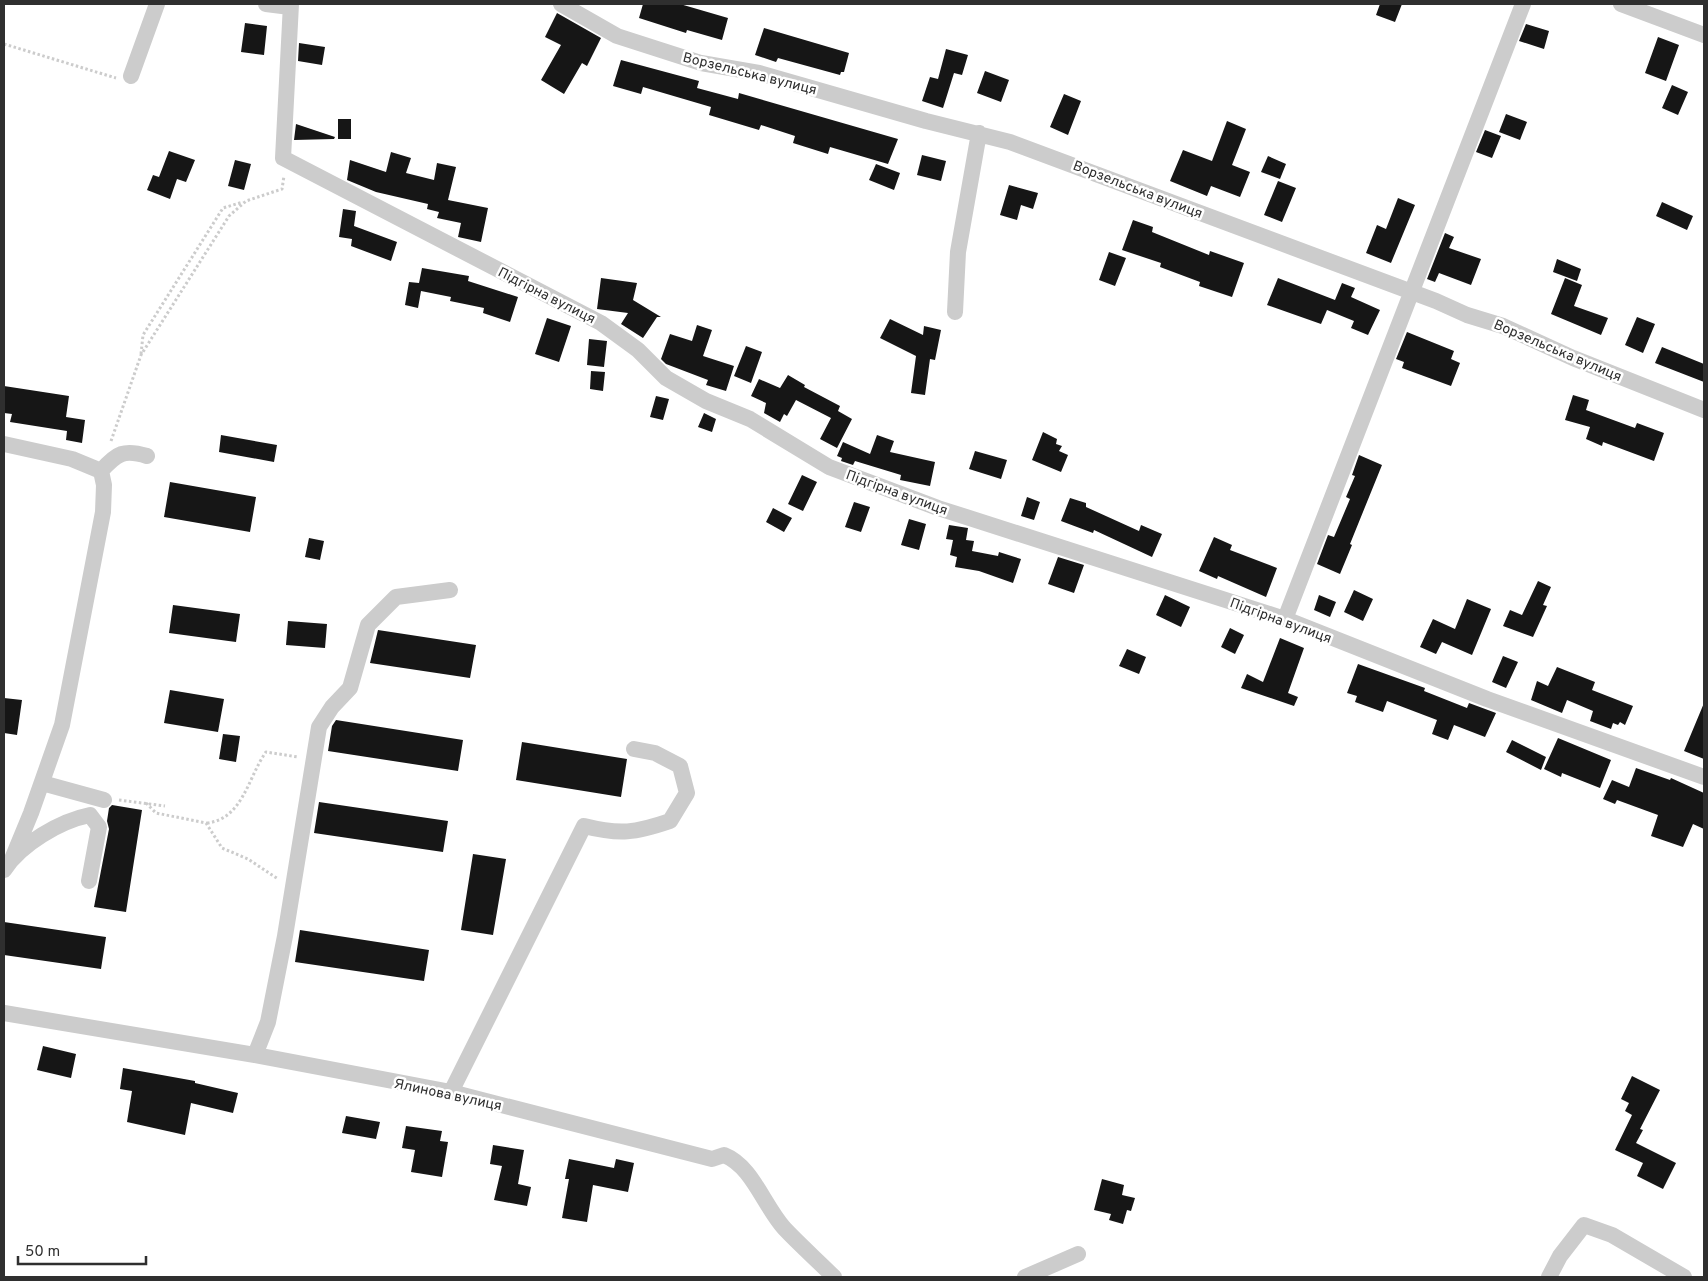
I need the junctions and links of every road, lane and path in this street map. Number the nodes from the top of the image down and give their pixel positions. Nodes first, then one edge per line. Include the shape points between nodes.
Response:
1 (156, 4) edge
2 (266, 4) edge
3 (561, 4) edge
4 (1523, 4) edge
5 (1621, 4) edge
6 (291, 5) edge
7 (1704, 35) edge
8 (4, 44) edge
9 (131, 76) joint
10 (979, 133) junction
11 (288, 161) junction
12 (246, 201) junction
13 (1411, 293) junction
14 (955, 312) dead end
15 (141, 355) junction
16 (1704, 410) edge
17 (4, 444) edge
18 (110, 444) dead end
19 (146, 456) dead end
20 (101, 470) junction
21 (450, 590) dead end
22 (1285, 619) junction
23 (634, 749) dead end
24 (314, 760) junction
25 (1704, 777) edge
26 (42, 783) junction
27 (104, 800) joint
28 (146, 803) junction
29 (165, 806) dead end
30 (206, 823) junction
31 (8, 864) edge
32 (89, 881) dead end
33 (292, 893) junction
34 (4, 1013) edge
35 (255, 1055) junction
36 (451, 1092) junction
37 (1078, 1254) dead end
38 (834, 1277) edge
39 (1025, 1277) edge
40 (1549, 1277) edge
41 (1684, 1277) edge

1 - 9 street
2 - 6 street
3 - 10 street, Ворзельська вулиця via 617,36 701,63 759,73
4 - 13 street
5 - 7 street
6 - 11 street via 283,158
8 - 9 path via 122,80
10 - 13 street, Ворзельська вулиця via 1084,169
10 - 14 street via 958,252
11 - 12 path via 282,189
11 - 22 street, Підгірна вулиця via 601,323 638,350 666,378 706,402 750,419 829,467 938,508
12 - 15 path via 229,216
12 - 15 path via 223,208 142,335
13 - 16 street, Ворзельська вулиця via 1503,326 1573,358
13 - 22 street
15 - 18 path
17 - 20 street via 72,459
19 - 20 street via 130,451 112,458
20 - 26 street via 103,512 83,625 62,725
21 - 24 street via 396,597 368,625 350,688 319,727
22 - 25 street, Підгірна вулиця via 1486,699
23 - 36 street via 655,753 680,766 687,793 670,821 638,832 608,832 584,826
24 - 30 path via 266,752 236,808 218,822
24 - 33 street
26 - 27 street
26 - 31 street
27 - 28 path
28 - 29 path
28 - 30 path via 156,813
30 - 33 path via 222,848 248,859 283,882
31 - 32 street via 57,826 90,816 99,826
33 - 35 street via 268,1022
34 - 35 street, Ялинова вулиця
35 - 36 street, Ялинова вулиця
36 - 38 street, Ялинова вулиця via 712,1159 724,1155 734,1159 749,1173 766,1205 784,1227
37 - 39 street
40 - 41 street via 1560,1256 1584,1225 1612,1235

